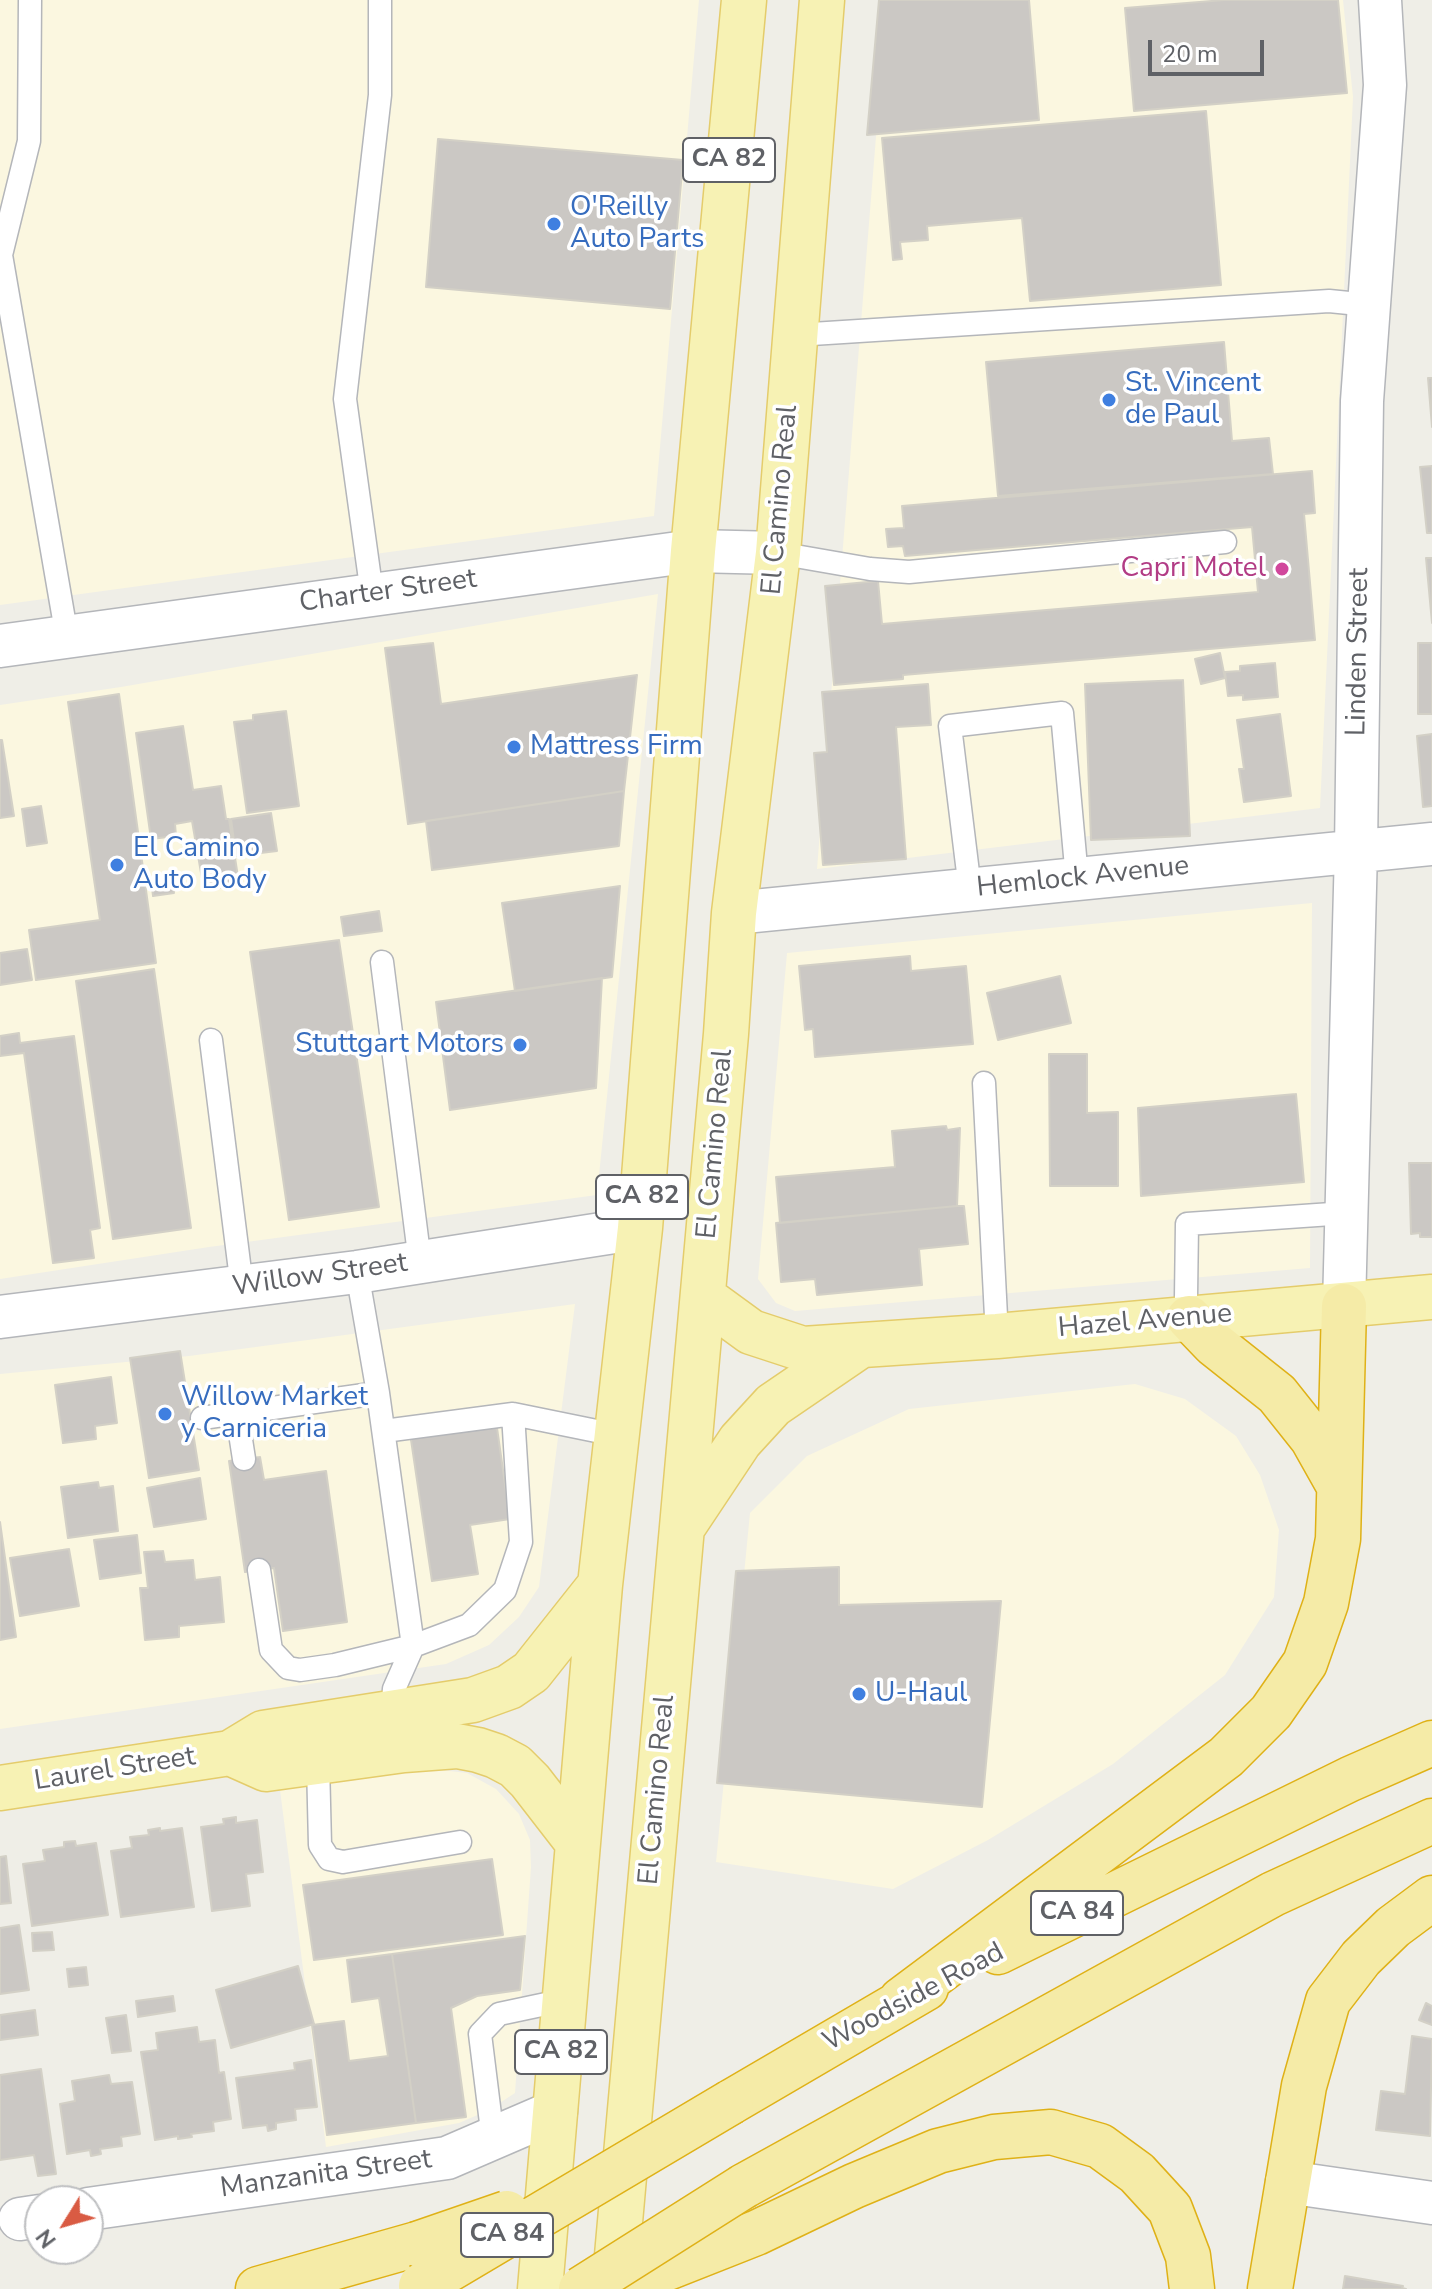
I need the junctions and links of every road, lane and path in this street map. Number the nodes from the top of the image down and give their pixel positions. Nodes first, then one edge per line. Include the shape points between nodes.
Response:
1 (30, 0) edge
2 (380, 0) edge
3 (744, 0) edge
4 (822, 0) edge
5 (1380, 0) edge
6 (1369, 305) junction
7 (796, 335) junction
8 (1225, 542) dead end
9 (693, 551) junction
10 (778, 553) junction
11 (372, 594) junction
12 (67, 637) junction
13 (0, 646) edge
14 (1432, 844) edge
15 (1356, 850) junction
16 (1077, 878) junction
17 (970, 889) junction
18 (734, 913) junction
19 (382, 962) dead end
20 (211, 1040) dead end
21 (984, 1083) dead end
22 (1346, 1213) junction
23 (640, 1228) junction
24 (420, 1262) junction
25 (357, 1272) junction
26 (242, 1287) junction
27 (703, 1297) junction
28 (1432, 1297) edge
29 (1344, 1306) junction
30 (0, 1317) edge
31 (1189, 1318) junction
32 (997, 1336) junction
33 (858, 1347) junction
34 (378, 1393) junction
35 (237, 1414) junction
36 (513, 1414) junction
37 (202, 1418) dead end
38 (384, 1431) junction
39 (616, 1435) junction
40 (244, 1459) dead end
41 (1339, 1486) junction
42 (680, 1530) junction
43 (259, 1570) dead end
44 (600, 1585) junction
45 (413, 1646) junction
46 (410, 1710) junction
47 (1432, 1743) edge
48 (230, 1753) junction
49 (318, 1763) junction
50 (0, 1788) edge
51 (1432, 1821) edge
52 (460, 1842) dead end
53 (578, 1843) junction
54 (1432, 1898) edge
55 (565, 2000) junction
56 (901, 2000) junction
57 (556, 2111) junction
58 (493, 2139) junction
59 (1287, 2182) junction
60 (1432, 2203) edge
61 (104, 2207) edge
62 (418, 2273) edge
63 (258, 2289) edge
64 (540, 2289) edge
65 (581, 2289) edge
66 (614, 2289) edge
67 (1192, 2289) edge
68 (1270, 2289) edge

1 - 12 lane via 29,141 1,255
2 - 11 lane via 380,95 345,399
3 - 9 main road, CA 82
4 - 7 main road, El Camino Real / CA 82
5 - 6 street, Linden Street via 1385,85
6 - 7 lane via 1329,301
6 - 15 street, Linden Street via 1362,401
7 - 10 main road, El Camino Real / CA 82
8 - 10 lane via 909,572
9 - 10 street, Charter Street
9 - 11 street, Charter Street
9 - 23 main road, CA 82
10 - 18 main road, El Camino Real / CA 82
11 - 12 street, Charter Street
12 - 13 street, Charter Street
14 - 15 street, Hemlock Avenue
15 - 16 street, Hemlock Avenue
15 - 22 street, Linden Street
16 - 17 street, Hemlock Avenue
16 - 17 lane via 1062,713 950,726
17 - 18 street, Hemlock Avenue
18 - 27 main road, El Camino Real / CA 82
19 - 24 lane
20 - 26 lane
21 - 32 lane
22 - 29 street, Linden Street
22 - 31 lane via 1187,1224
23 - 24 street, Willow Street
23 - 39 main road, CA 82
24 - 25 street, Willow Street
25 - 26 street, Willow Street
25 - 34 lane
26 - 30 street, Willow Street
27 - 33 main road, Hazel Avenue via 751,1332 803,1349
27 - 42 main road, El Camino Real / CA 82
28 - 29 main road, Hazel Avenue
29 - 31 main road, Hazel Avenue
29 - 41 highway
31 - 32 main road, Hazel Avenue
31 - 41 highway via 1277,1394 1312,1438
32 - 33 main road, Hazel Avenue
33 - 42 main road, Hazel Avenue via 773,1405 740,1441
34 - 35 lane
34 - 38 lane
35 - 37 lane
35 - 40 lane
36 - 38 lane
36 - 39 lane
36 - 45 lane via 521,1542 505,1590 469,1625
38 - 45 lane
39 - 44 main road, CA 82
41 - 56 highway via 1338,1539 1326,1603 1305,1663 1271,1712 1226,1757
42 - 66 main road, El Camino Real / CA 82
43 - 45 lane via 271,1650 288,1668 335,1665
44 - 46 main road via 531,1672 509,1687 473,1700
44 - 53 main road, CA 82
45 - 46 lane via 394,1689
46 - 48 main road via 263,1733
46 - 49 main road via 410,1725 327,1741
47 - 56 highway, Woodside Road / CA 84
48 - 49 main road via 266,1769
48 - 50 main road, Laurel Street
49 - 52 lane via 320,1845 329,1859 343,1862
49 - 53 main road via 404,1750 478,1750 515,1766
51 - 65 highway, CA 84, bridge via 1273,1894 744,2186
53 - 55 main road, CA 82
54 - 59 highway via 1361,1958 1328,2001 1304,2086
55 - 57 main road, CA 82
55 - 58 lane via 499,2014 480,2034
56 - 62 highway, Woodside Road / CA 84, bridge via 593,2183
57 - 58 street, Manzanita Street
57 - 64 main road, CA 82
58 - 61 street, Manzanita Street via 447,2158
59 - 60 street
59 - 68 highway
62 - 63 highway, Woodside Road
66 - 67 highway via 756,2233 938,2151 994,2137 1051,2132 1100,2146 1162,2200 1188,2256

